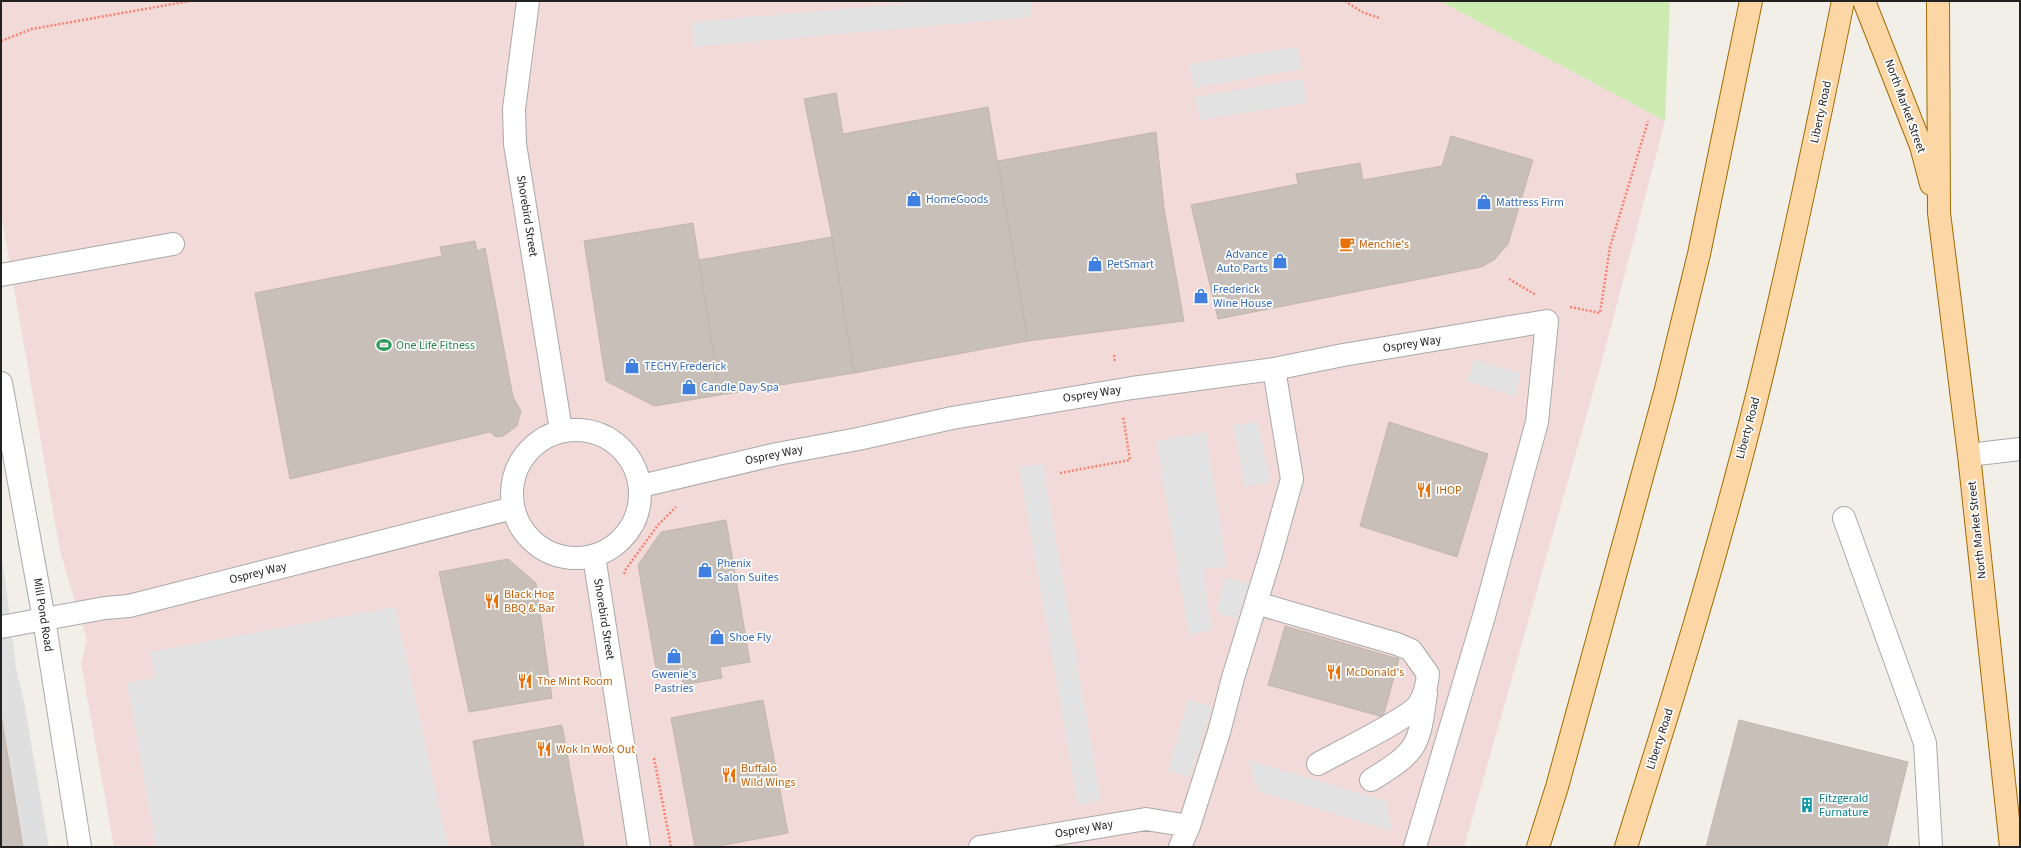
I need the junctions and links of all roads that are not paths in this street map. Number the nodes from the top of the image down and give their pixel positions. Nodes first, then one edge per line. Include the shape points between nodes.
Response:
1 (528, 1) edge
2 (1752, 1) edge
3 (1843, 1) edge
4 (1864, 1) edge
5 (1938, 1) edge
6 (1939, 213) junction
7 (173, 244) dead end
8 (1, 275) edge
9 (1274, 369) junction
10 (1, 384) edge
11 (561, 430) junction
12 (2020, 449) edge
13 (1969, 456) junction
14 (641, 486) junction
15 (513, 508) junction
16 (1844, 518) dead end
17 (594, 556) junction
18 (1256, 603) junction
19 (44, 619) junction
20 (1, 627) edge
21 (1426, 690) junction
22 (1318, 764) dead end
23 (1370, 780) dead end
24 (1189, 826) junction
25 (2014, 839) edge
26 (80, 847) edge
27 (639, 847) edge
28 (980, 847) edge
29 (1180, 847) edge
30 (1415, 847) edge
31 (1538, 847) edge
32 (1626, 847) edge
33 (1931, 847) edge

1 - 11 street, Shorebird Street via 514,109 515,144
2 - 31 main road via 1699,254 1665,393 1559,780
3 - 32 main road, Liberty Road via 1797,228 1754,407 1671,703
4 - 6 main road, North Market Street via 1921,146
5 - 6 main road, North Market Street
6 - 13 main road, North Market Street
7 - 8 street
9 - 14 street, Osprey Way via 1119,390 952,418 777,454
9 - 18 street via 1292,479
9 - 30 street, Osprey Way via 1547,321 1537,422 1484,616
10 - 19 street, Mill Pond Road
11 - 14 street via 583,429 604,434 622,447 635,465
11 - 15 street via 543,438 528,451 517,468 512,488
12 - 13 street
13 - 25 main road, North Market Street
14 - 17 street via 640,509 630,530 614,546
15 - 17 street via 521,527 534,543 546,551 573,558
15 - 19 street, Osprey Way via 128,606
16 - 33 street via 1925,743
17 - 27 street, Shorebird Street
18 - 21 street via 1411,650 1428,674
18 - 24 street
19 - 20 street, Osprey Way
19 - 26 street, Mill Pond Road
21 - 22 street via 1418,705 1404,716
21 - 23 street via 1421,729 1412,749 1397,764
24 - 28 street, Osprey Way via 1146,819
24 - 29 street

